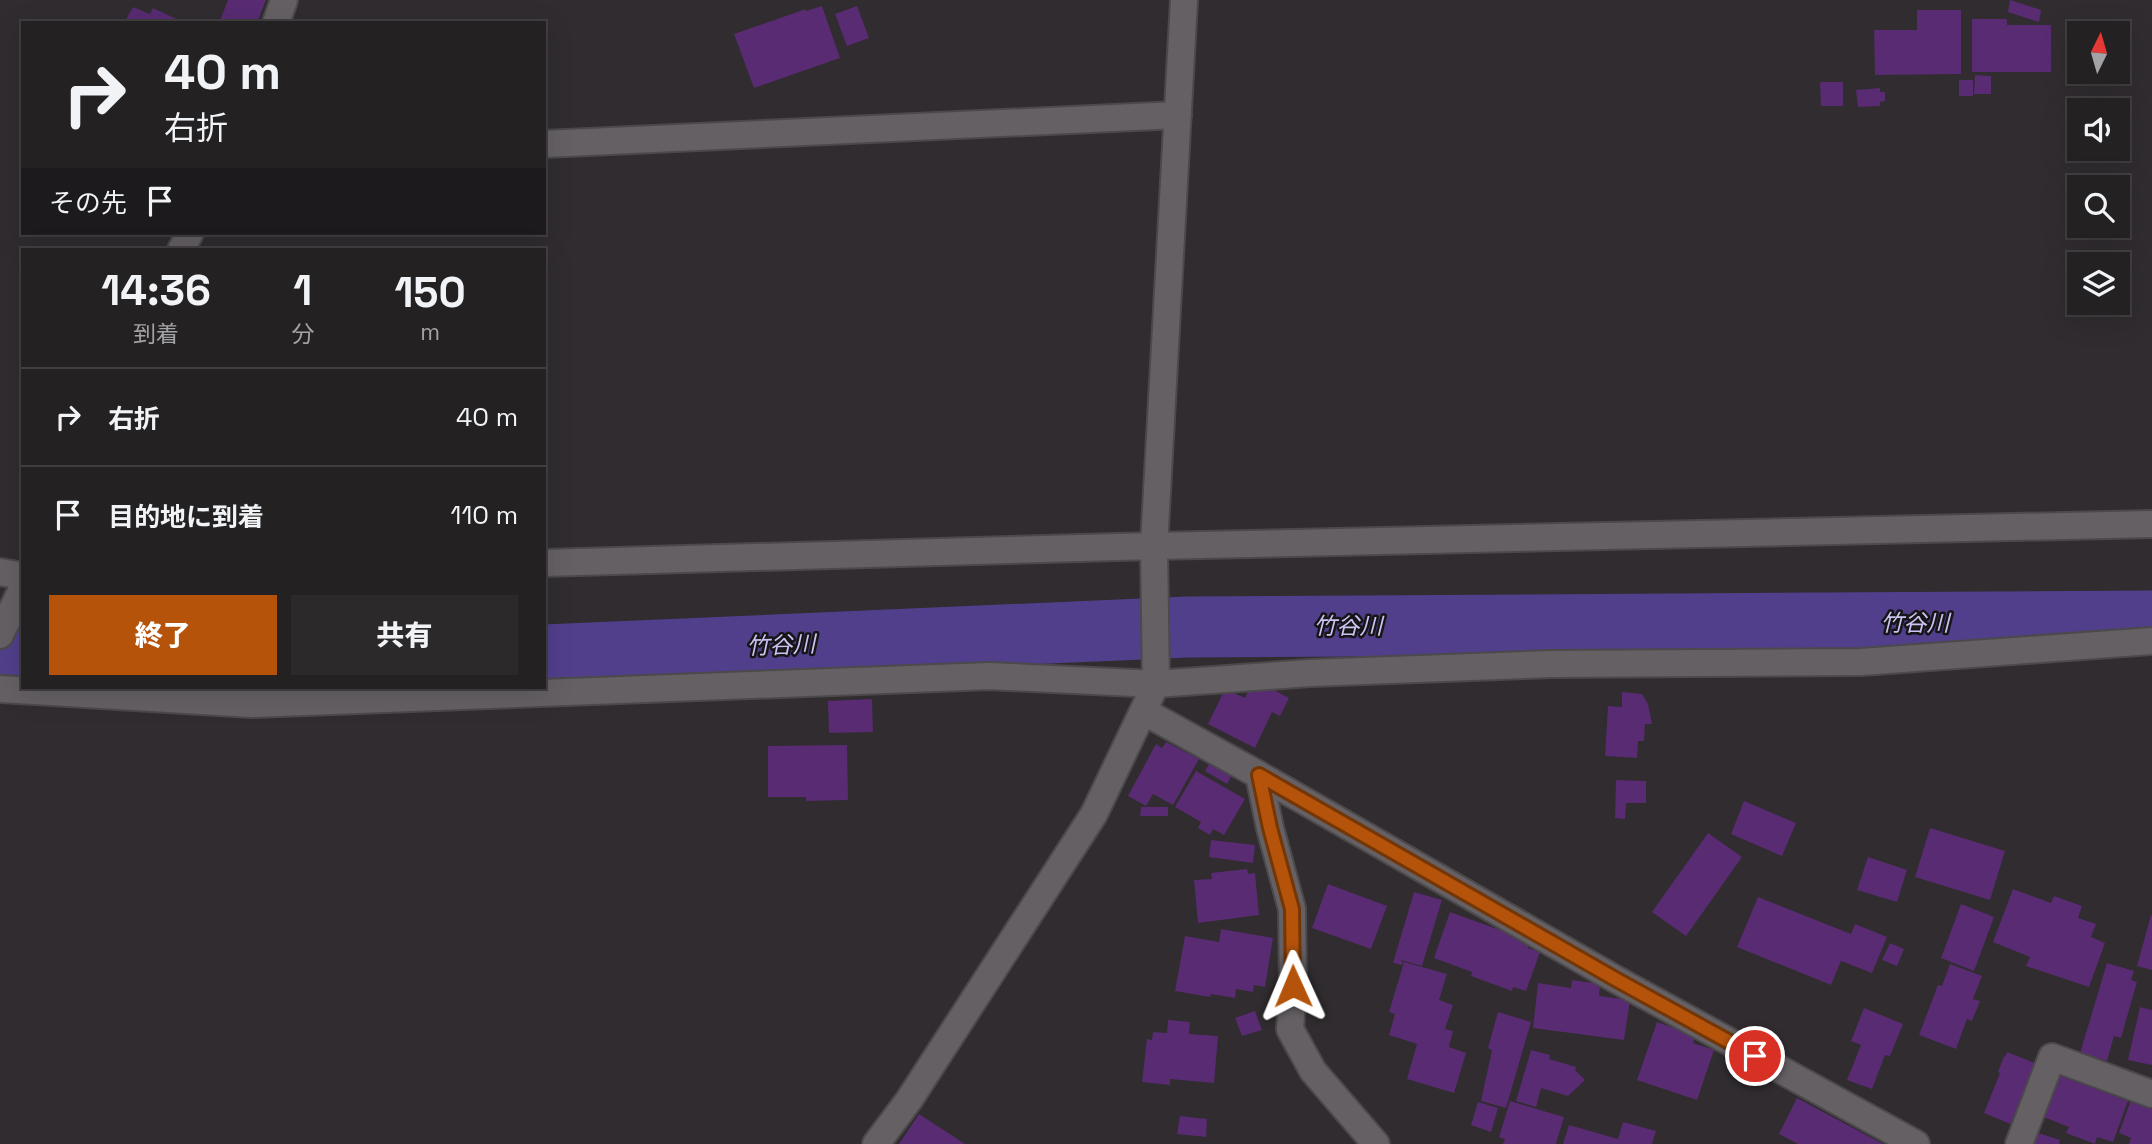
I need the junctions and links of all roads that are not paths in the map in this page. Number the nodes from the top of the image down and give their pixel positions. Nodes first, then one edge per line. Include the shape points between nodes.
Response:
1 (284, 0) edge
2 (1184, 0) edge
3 (277, 21) edge
4 (1178, 115) junction
5 (546, 144) edge
6 (2152, 524) edge
7 (1154, 546) junction
8 (546, 563) edge
9 (0, 572) edge
10 (21, 576) edge
11 (21, 591) edge
12 (0, 635) edge
13 (2152, 641) edge
14 (1157, 673) junction
15 (0, 690) edge
16 (1143, 710) junction
17 (1259, 775) junction
18 (2152, 1094) edge
19 (876, 1144) edge
20 (1376, 1144) edge
21 (1916, 1144) edge
22 (2019, 1144) edge

1 - 3 street
2 - 4 street
4 - 5 street
4 - 7 street
6 - 7 street
7 - 8 street
7 - 14 street
9 - 10 street
11 - 12 street
13 - 14 street via 1861,662
14 - 15 street via 252,704
14 - 16 street
16 - 17 street
16 - 19 street via 1094,814
17 - 20 street via 1292,909 1290,1029 1312,1071
17 - 21 street
18 - 22 street via 2052,1058

